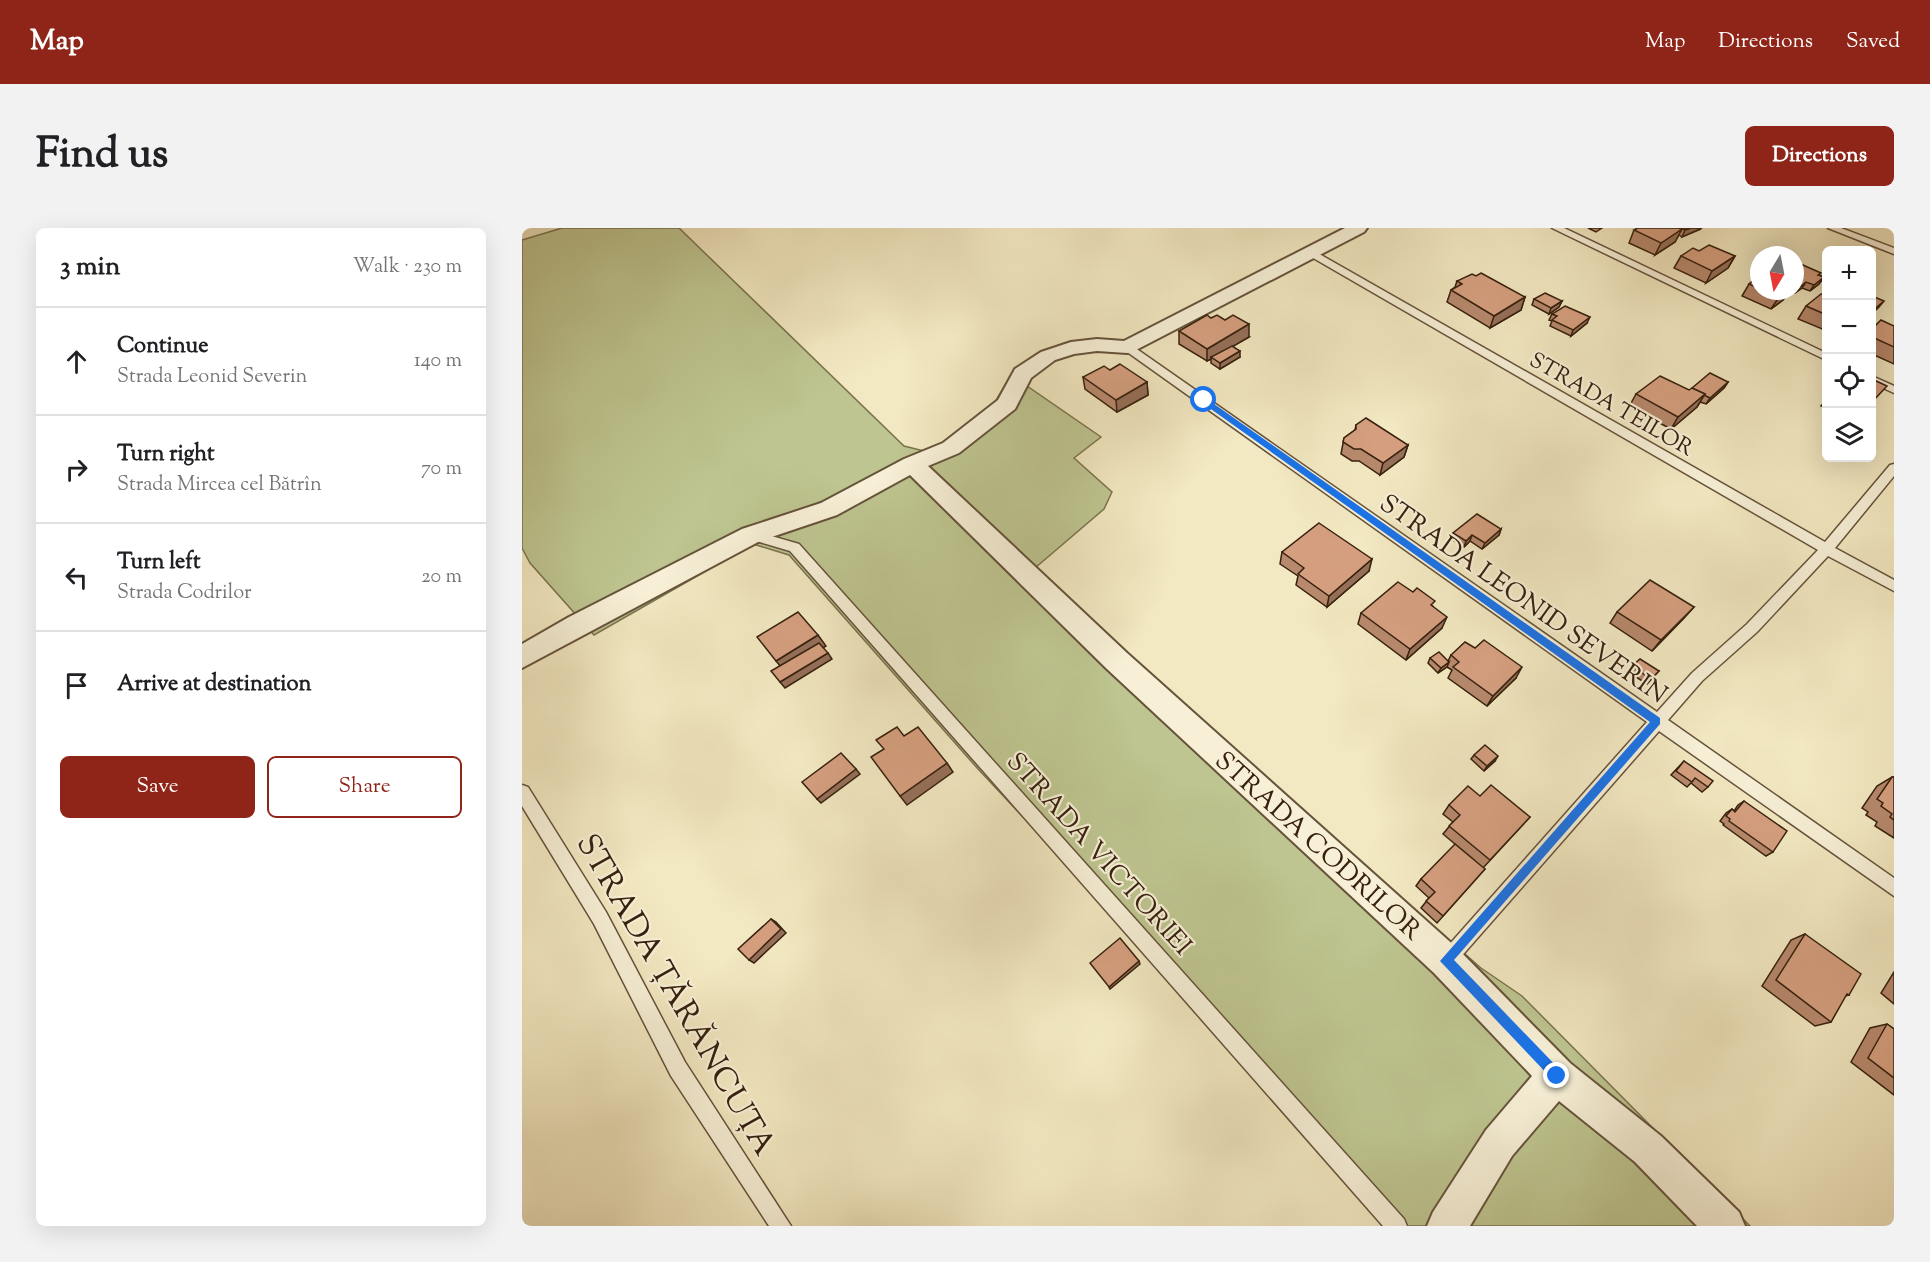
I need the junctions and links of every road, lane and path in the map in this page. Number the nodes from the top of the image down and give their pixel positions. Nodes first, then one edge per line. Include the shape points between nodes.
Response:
1 (1358, 228) edge
2 (1557, 228) edge
3 (1833, 228) edge
4 (1894, 251) edge
5 (1311, 253) junction
6 (1126, 347) junction
7 (1822, 355) edge
8 (1876, 381) edge
9 (1894, 390) edge
10 (912, 464) junction
11 (1894, 468) edge
12 (751, 536) junction
13 (1827, 549) junction
14 (1894, 586) edge
15 (522, 657) edge
16 (1656, 721) junction
17 (522, 792) edge
18 (1894, 888) edge
19 (1446, 961) junction
20 (1557, 1076) junction
21 (781, 1226) edge
22 (1397, 1226) edge
23 (1447, 1226) edge
24 (1725, 1226) edge

1 - 5 street
2 - 7 lane
3 - 4 lane
5 - 6 street
5 - 13 lane, STRADA TEILOR
6 - 10 street via 1071,348 1041,360 1022,374 1007,404 951,448
6 - 16 lane, STRADA LEONID SEVERIN
8 - 9 lane
10 - 12 street via 829,509
10 - 19 street, STRADA CODRILOR via 1117,661
11 - 13 lane
12 - 15 street via 578,624
12 - 22 lane, STRADA VICTORIEI via 794,547
13 - 14 lane, STRADA TEILOR
13 - 16 lane
16 - 18 lane, STRADA LEONID SEVERIN
16 - 19 lane
17 - 21 lane, STRADA ȚĂRĂNCUȚA via 600,918 678,1069
19 - 20 street, STRADA CODRILOR
20 - 23 street via 1499,1143
20 - 24 street, STRADA CODRILOR via 1648,1149

